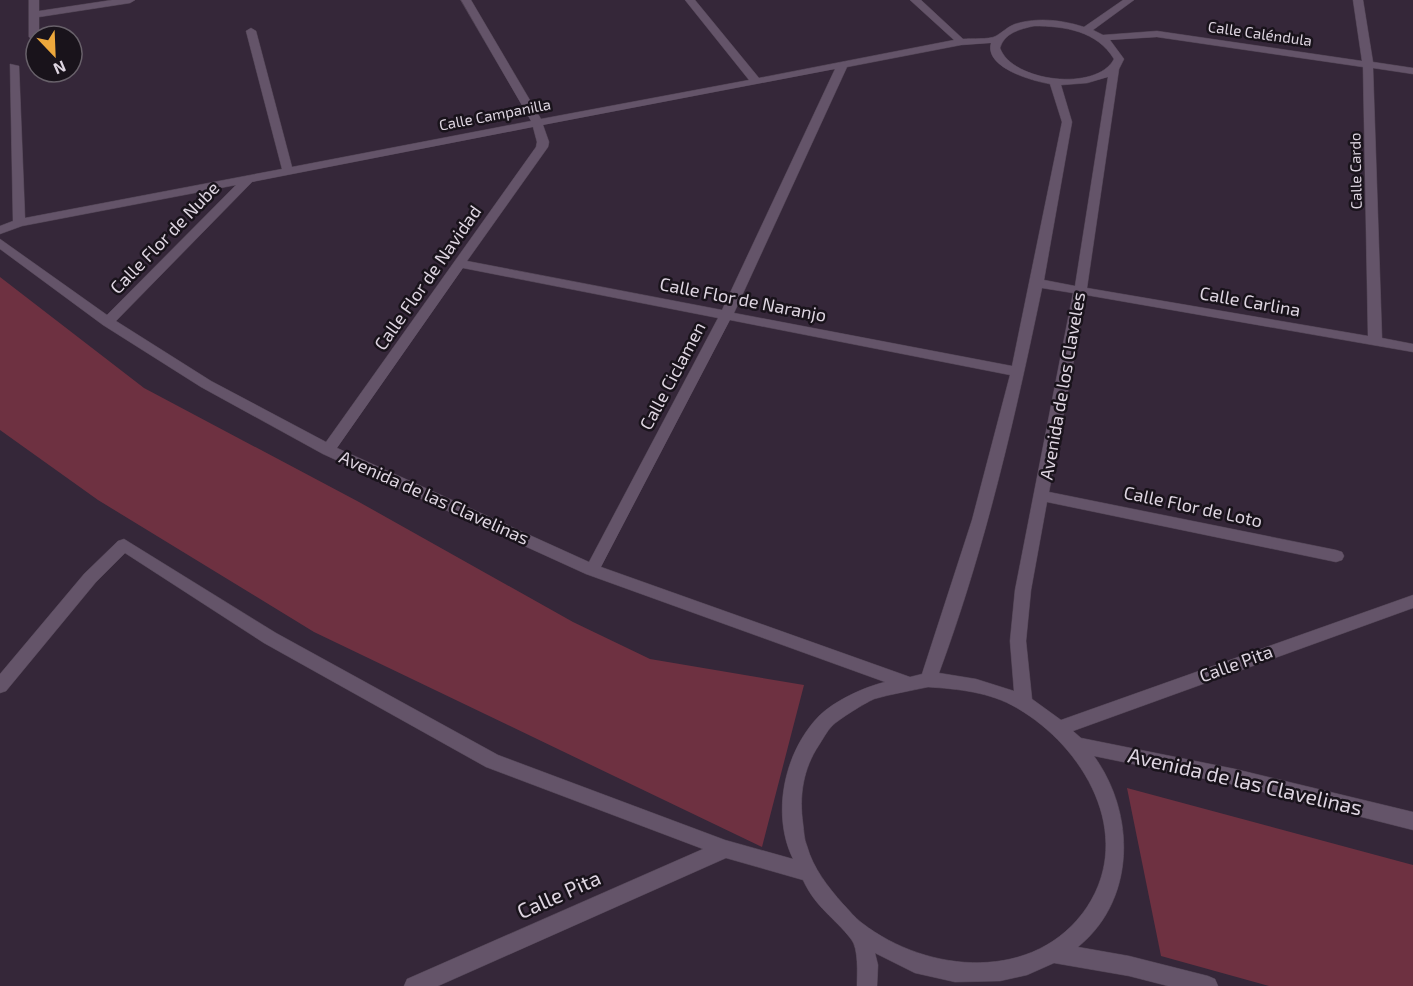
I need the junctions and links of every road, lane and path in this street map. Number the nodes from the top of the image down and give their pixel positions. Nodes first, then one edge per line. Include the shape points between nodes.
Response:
1 (34, 0) edge
2 (130, 0) edge
3 (466, 0) edge
4 (690, 0) edge
5 (915, 0) edge
6 (1129, 0) edge
7 (1358, 0) edge
8 (34, 15) junction
9 (34, 24) edge
10 (1086, 30) junction
11 (251, 31) dead end
12 (1103, 38) junction
13 (997, 40) junction
14 (961, 42) junction
15 (1368, 64) junction
16 (14, 66) dead end
17 (842, 66) junction
18 (1114, 69) junction
19 (1413, 71) edge
20 (756, 81) junction
21 (1055, 82) junction
22 (537, 122) junction
23 (288, 172) junction
24 (248, 179) junction
25 (19, 224) junction
26 (0, 230) edge
27 (0, 243) edge
28 (461, 264) junction
29 (1037, 282) junction
30 (1080, 291) junction
31 (726, 315) junction
32 (108, 322) junction
33 (1375, 342) junction
34 (1413, 348) edge
35 (1018, 372) junction
36 (328, 450) junction
37 (1042, 496) junction
38 (1336, 556) dead end
39 (592, 570) junction
40 (1413, 601) edge
41 (928, 680) junction
42 (904, 682) junction
43 (0, 686) edge
44 (1024, 703) junction
45 (1059, 728) junction
46 (1077, 745) junction
47 (1413, 821) edge
48 (725, 849) junction
49 (806, 872) junction
50 (861, 936) junction
51 (1054, 953) junction
52 (981, 980) edge
53 (416, 986) edge
54 (867, 986) edge
55 (1208, 986) edge

1 - 8 street
2 - 8 street
3 - 22 street
4 - 20 street
5 - 14 street
6 - 10 street
7 - 15 street, Calle Cardo
8 - 9 street
10 - 12 street
10 - 13 street via 1065,24 1032,24 1006,31
11 - 23 street
12 - 15 street, Calle Caléndula via 1157,34
12 - 18 street, Avenida de los Claveles via 1115,48 1119,59
13 - 14 street, Calle Campanilla
13 - 21 street via 995,50 1000,60 1033,78
14 - 17 street, Calle Campanilla
15 - 19 street, Calle Caléndula
15 - 33 street, Calle Cardo
16 - 25 street
17 - 20 street, Calle Campanilla
17 - 31 street, Calle Ciclamen
18 - 21 street via 1102,77 1080,82
18 - 30 street, Avenida de los Claveles
20 - 22 street, Calle Campanilla
21 - 29 street via 1067,122
22 - 23 street, Calle Campanilla
22 - 28 street, Calle Flor de Navidad via 542,147
23 - 24 street, Calle Campanilla
24 - 25 street, Calle Campanilla
24 - 32 street, Calle Flor de Nube
25 - 26 street, Calle Campanilla
27 - 32 street, Avenida de las Clavelinas
28 - 31 street, Calle Flor de Naranjo
28 - 36 street, Calle Flor de Navidad
29 - 30 street, Calle Carlina
29 - 35 street
30 - 33 street, Calle Carlina
30 - 37 street, Avenida de los Claveles
31 - 35 street, Calle Flor de Naranjo
31 - 39 street, Calle Ciclamen
32 - 36 street, Avenida de las Clavelinas via 206,384
33 - 34 street, Calle Carlina
35 - 41 street via 980,520
36 - 39 street, Avenida de las Clavelinas
37 - 38 street, Calle Flor de Loto
37 - 44 street, Avenida de los Claveles via 1023,590 1018,641
39 - 42 street, Avenida de las Clavelinas
40 - 45 street, Calle Pita
41 - 42 street
41 - 44 street via 976,685
42 - 49 street via 869,692 845,705 809,741 796,772 790,817 795,845
43 - 48 street via 90,578 124,546 270,638 492,761
44 - 45 street
45 - 46 street
46 - 47 street, Avenida de las Clavelinas via 1235,777
46 - 51 street via 1104,788 1113,814 1117,840 1115,867 1108,892 1095,915 1077,936
48 - 49 street
48 - 53 street, Calle Pita
49 - 50 street via 830,907
50 - 52 street via 920,966
50 - 54 street via 868,965
51 - 52 street
51 - 55 street via 1129,966

